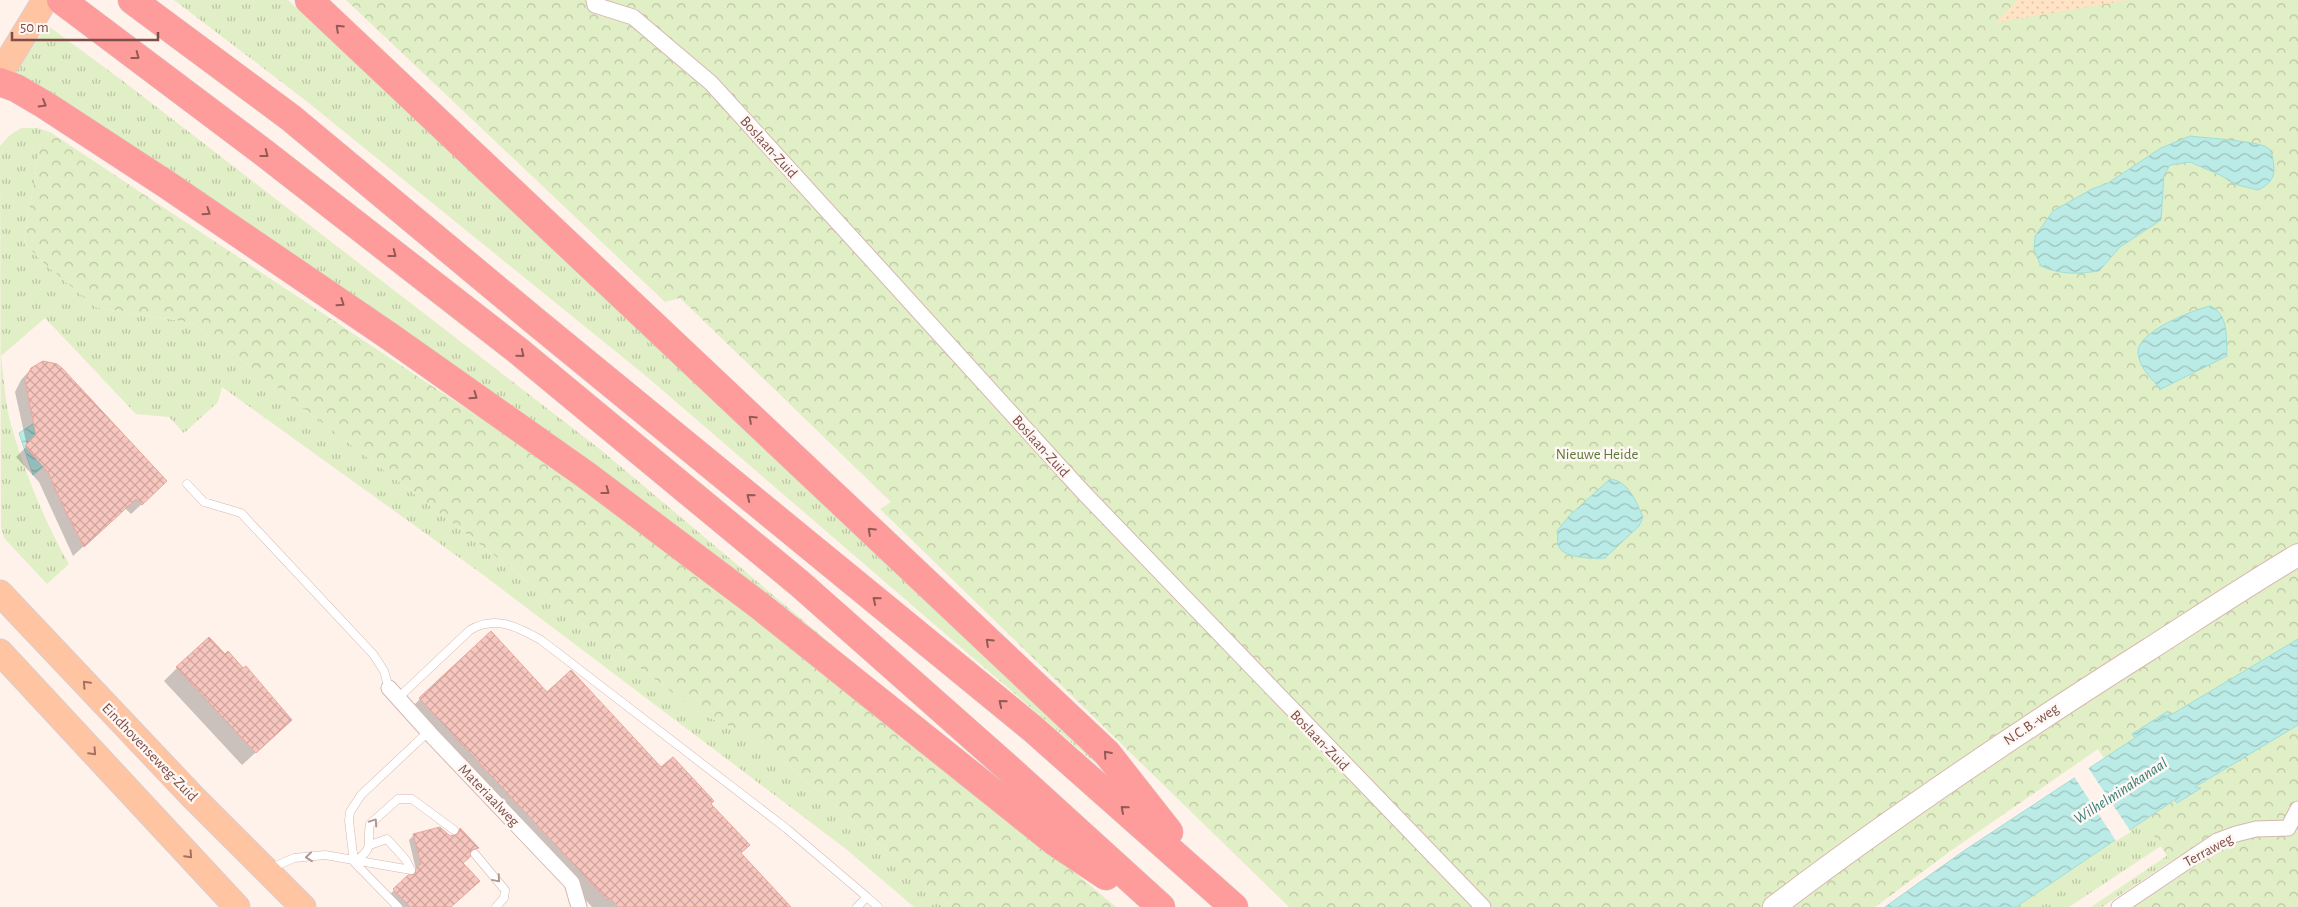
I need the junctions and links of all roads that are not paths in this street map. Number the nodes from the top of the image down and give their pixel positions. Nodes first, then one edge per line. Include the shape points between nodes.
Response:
1 (45, 0) edge
2 (61, 0) edge
3 (132, 0) edge
4 (309, 0) edge
5 (594, 0) edge
6 (0, 74) edge
7 (0, 82) edge
8 (187, 484) dead end
9 (2298, 555) edge
10 (0, 593) edge
11 (0, 652) edge
12 (394, 693) junction
13 (428, 732) junction
14 (2298, 809) edge
15 (454, 830) dead end
16 (2293, 832) edge
17 (370, 845) junction
18 (475, 854) dead end
19 (354, 862) junction
20 (265, 871) junction
21 (1214, 888) junction
22 (867, 897) junction
23 (238, 907) edge
24 (303, 907) edge
25 (398, 907) edge
26 (496, 907) edge
27 (579, 907) edge
28 (856, 907) edge
29 (878, 907) edge
30 (1154, 907) edge
31 (1161, 907) edge
32 (1234, 907) edge
33 (1483, 907) edge
34 (1774, 907) edge
35 (2118, 907) edge

1 - 6 main road
2 -> 31 highway via 516,349 799,583
21 -> 3 highway via 1033,729 291,118
21 -> 4 highway via 1107,753
5 - 33 street, Boslaan-Zuid via 595,5 633,17 711,83 1083,492
7 -> 30 highway via 45,105 166,184 570,464 775,618 1055,842
8 - 12 lane via 204,502 241,513 373,654
9 - 34 street, N.C.B.-weg via 2035,721 1868,835
20 -> 10 main road, Eindhovenseweg-Zuid
11 -> 23 main road
12 - 13 street, Materiaalweg
12 - 22 lane via 479,625 498,622 523,630 541,640 787,829
13 - 19 lane via 354,803 349,821
13 - 27 street, Materiaalweg via 572,882
14 - 16 street, Terraweg
17 -> 15 lane via 370,824 398,799 412,799
16 - 35 street, Terraweg via 2256,829 2217,842
17 - 19 lane via 367,853
17 - 19 lane via 387,839 411,870
18 -> 26 lane via 505,890 504,898
19 -> 20 lane via 325,855 294,858
19 - 25 lane
20 - 24 main road, Eindhovenseweg-Zuid
21 - 32 highway
22 - 28 lane
22 - 29 lane

